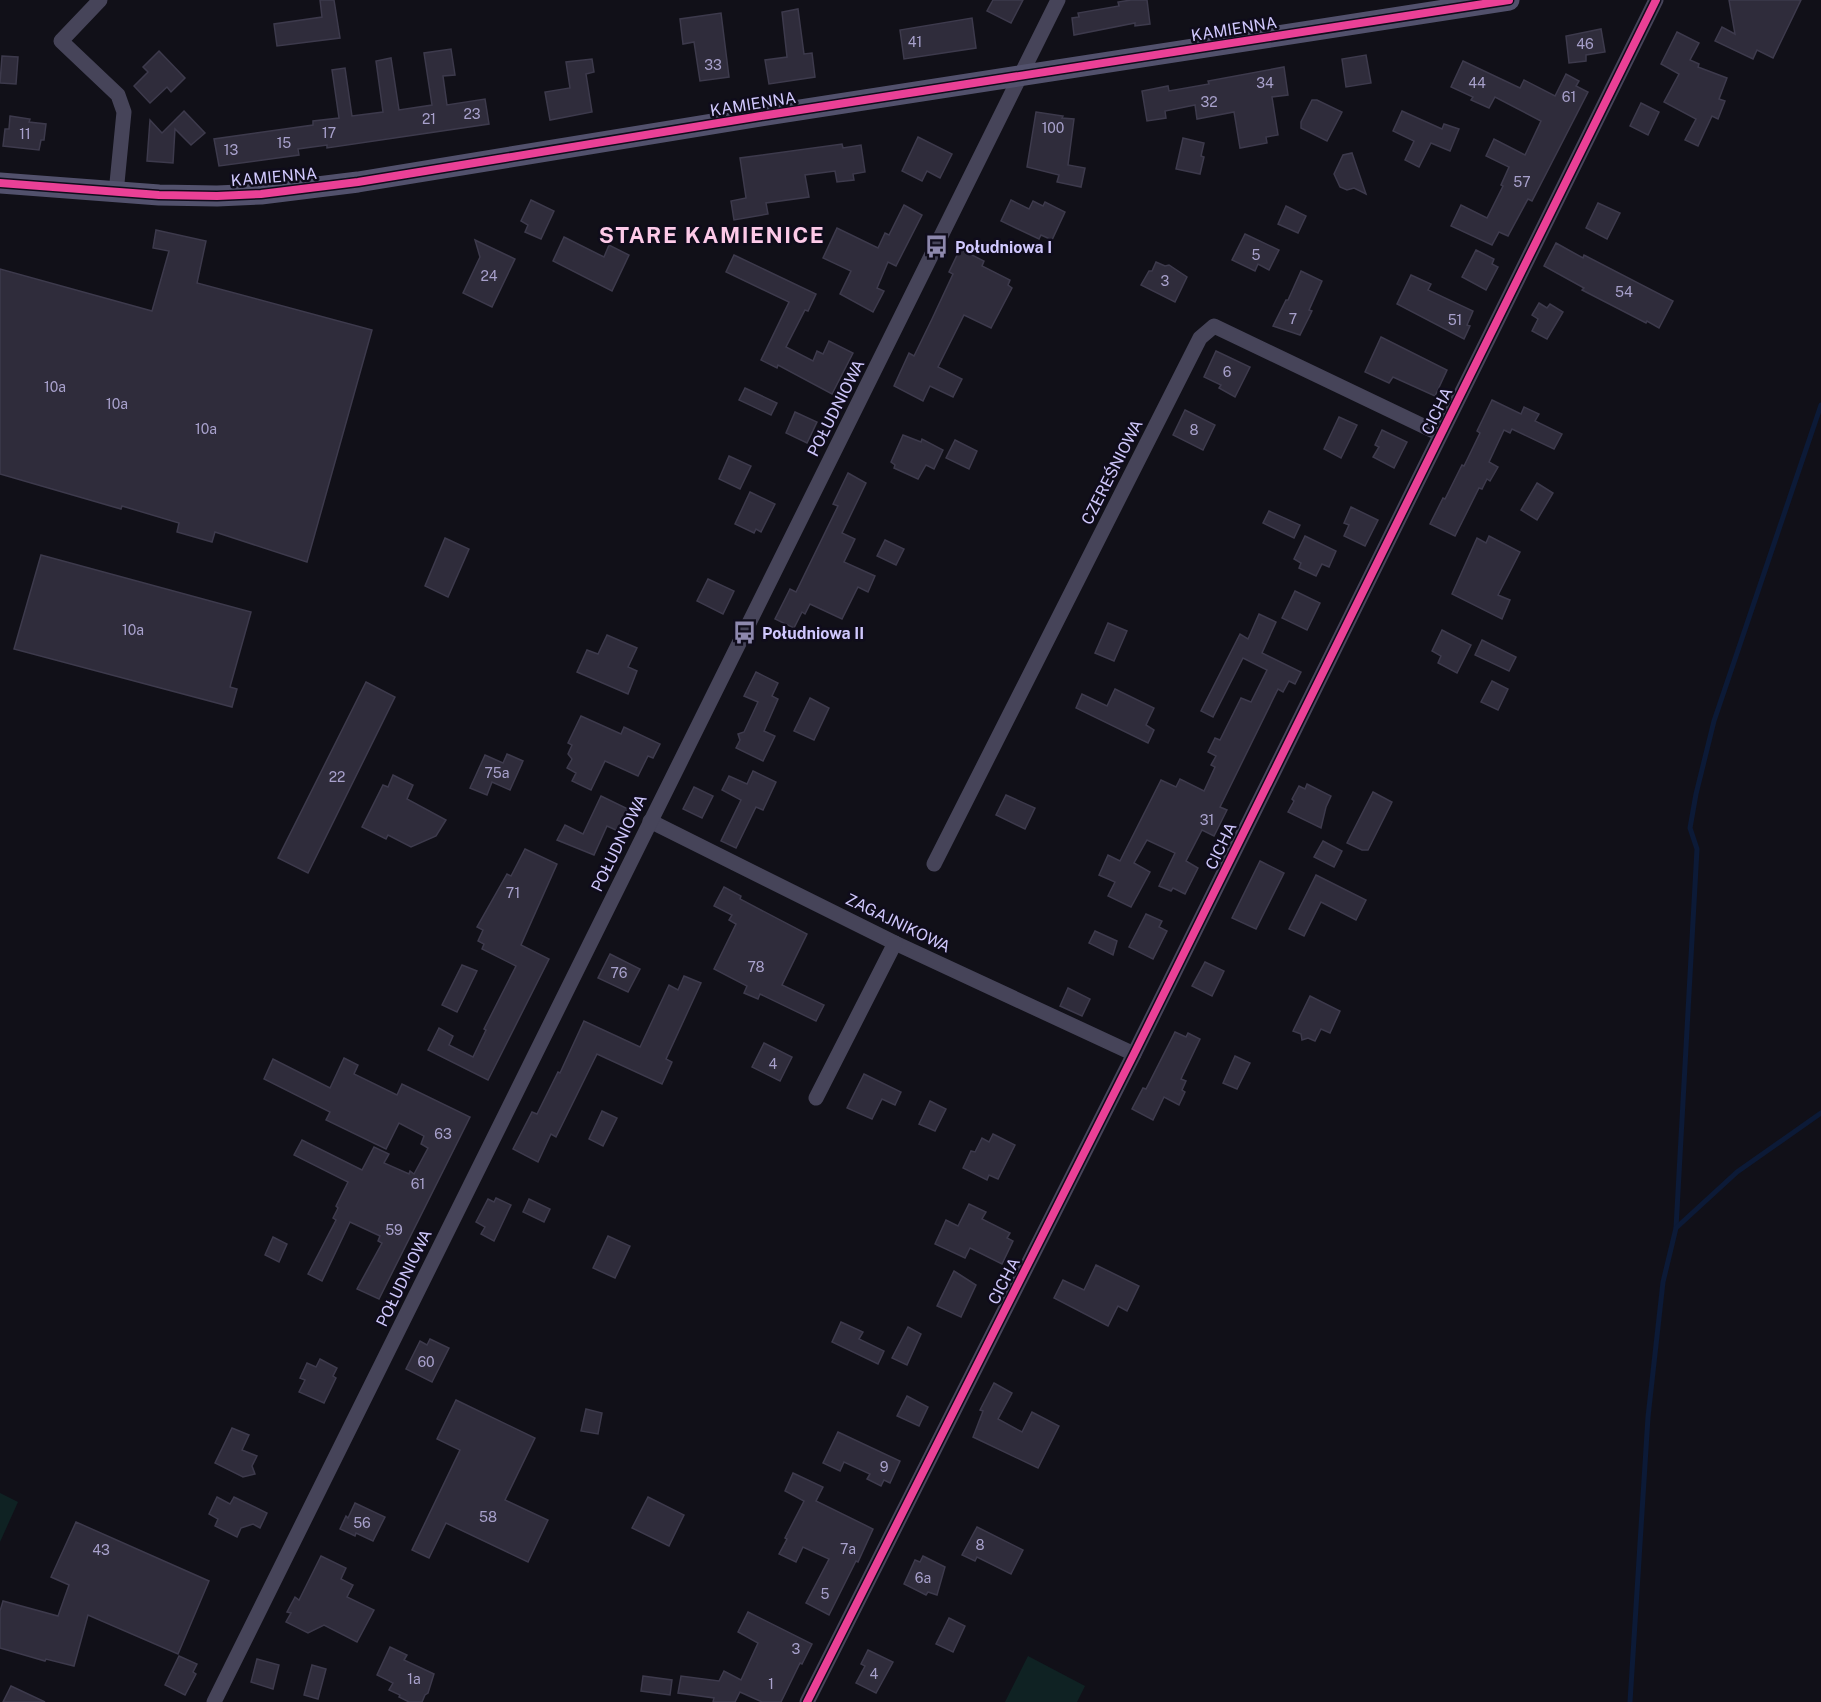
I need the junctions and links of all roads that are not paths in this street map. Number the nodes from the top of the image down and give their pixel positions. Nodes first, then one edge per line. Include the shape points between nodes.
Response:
1 (100, 0) edge
2 (1058, 0) edge
3 (1509, 0) edge
4 (1656, 0) edge
5 (1020, 76) junction
6 (0, 183) edge
7 (116, 193) junction
8 (1440, 434) junction
9 (650, 821) junction
10 (934, 864) dead end
11 (895, 943) junction
12 (1134, 1054) junction
13 (816, 1098) dead end
14 (216, 1702) edge
15 (807, 1702) edge

1 - 7 street via 61,41 118,95 124,112
2 - 5 street, POŁUDNIOWA
3 - 5 street, KAMIENNA
4 - 8 street, CICHA
5 - 7 street, KAMIENNA via 358,182 228,196
5 - 9 street, POŁUDNIOWA
6 - 7 street, KAMIENNA
8 - 10 street, CZEREŚNIOWA via 1214,326 1207,330
8 - 12 street, CICHA
9 - 11 street, ZAGAJNIKOWA
9 - 14 street, POŁUDNIOWA
11 - 12 street, ZAGAJNIKOWA
11 - 13 street
12 - 15 street, CICHA

